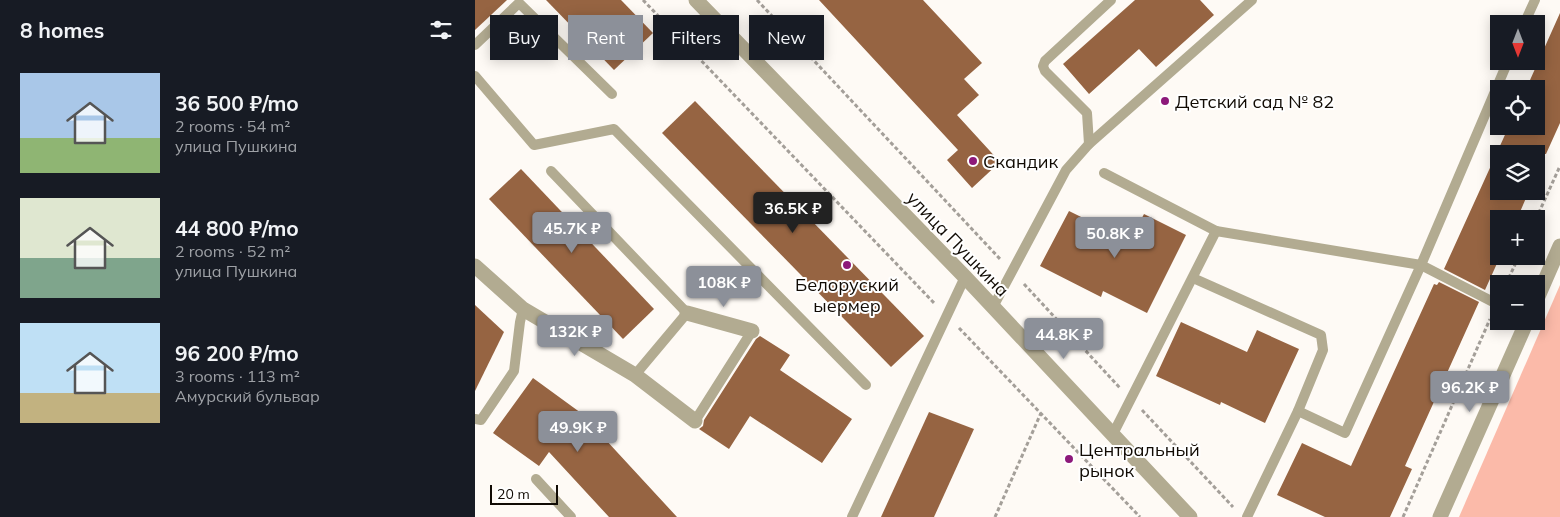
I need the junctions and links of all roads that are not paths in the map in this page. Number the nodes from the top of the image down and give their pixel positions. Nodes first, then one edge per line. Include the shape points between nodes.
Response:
1 (696, 0) edge
2 (1111, 0) edge
3 (1252, 0) edge
4 (1535, 0) edge
5 (1528, 15) edge
6 (475, 45) edge
7 (1504, 70) edge
8 (475, 76) edge
9 (612, 94) dead end
10 (1089, 144) junction
11 (551, 171) dead end
12 (1104, 173) dead end
13 (1216, 231) junction
14 (1560, 246) edge
15 (1421, 265) junction
16 (475, 266) edge
17 (965, 277) junction
18 (1193, 278) junction
19 (1545, 280) edge
20 (1490, 300) edge
21 (993, 307) junction
22 (523, 309) junction
23 (687, 313) junction
24 (1523, 330) edge
25 (752, 331) joint
26 (635, 375) junction
27 (866, 385) dead end
28 (1298, 412) junction
29 (475, 419) edge
30 (695, 421) joint
31 (1113, 434) junction
32 (536, 479) dead end
33 (571, 517) edge
34 (852, 517) edge
35 (1190, 517) edge
36 (1247, 517) edge
37 (1440, 517) edge

1 - 17 street, улица Пушкина
2 - 10 lane via 1043,66 1087,113
3 - 10 lane
4 - 5 lane
6 - 9 lane via 519,3
7 - 15 lane
8 - 27 lane via 534,145 614,129
10 - 21 lane via 1066,170
11 - 23 lane
12 - 13 lane
13 - 15 lane
13 - 18 lane
14 - 19 street
15 - 20 lane
15 - 28 lane via 1345,433
16 - 22 street
17 - 21 street, улица Пушкина
17 - 34 lane
18 - 28 lane via 1321,335 1323,350
18 - 31 lane
21 - 31 street, улица Пушкина
22 - 26 street
22 - 29 lane via 513,371 481,420
23 - 25 street
23 - 26 lane
24 - 37 street
25 - 30 lane
26 - 30 street
28 - 36 lane
31 - 35 street, улица Пушкина
32 - 33 lane

